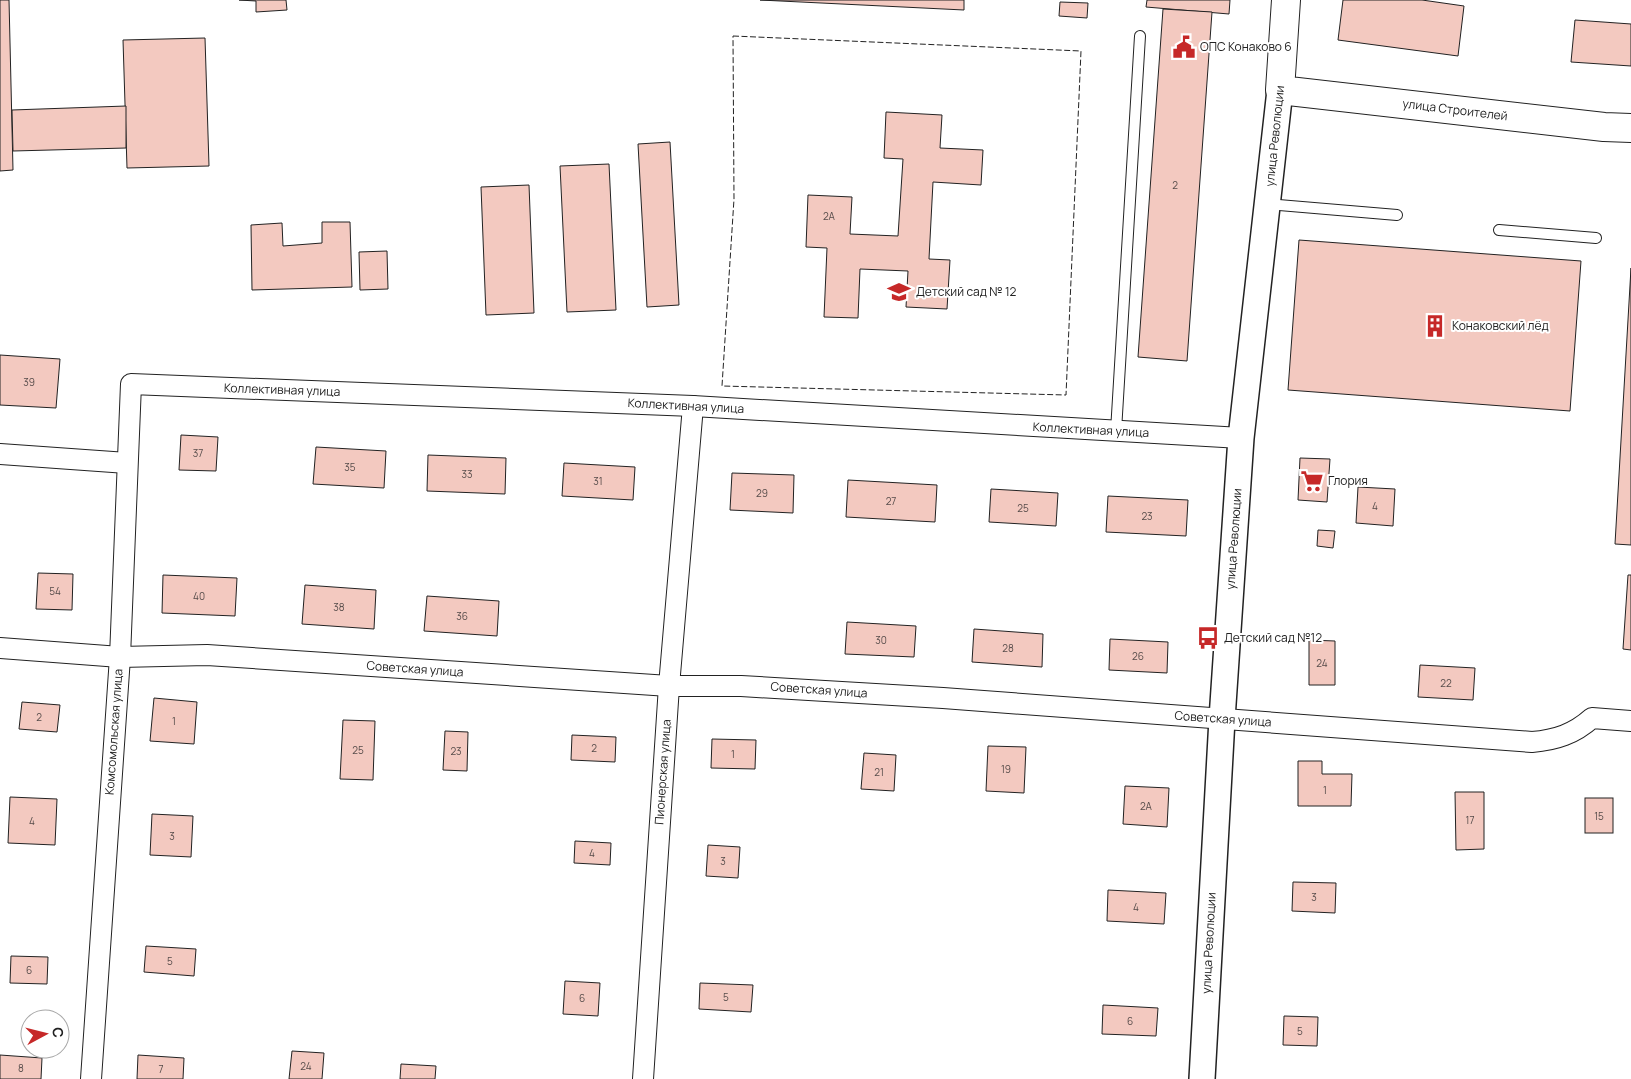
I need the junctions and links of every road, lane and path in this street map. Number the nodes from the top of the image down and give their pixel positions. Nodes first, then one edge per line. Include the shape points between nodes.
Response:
1 (1286, 0) edge
2 (1140, 36) dead end
3 (1280, 90) junction
4 (1631, 128) edge
5 (1267, 204) junction
6 (1397, 215) dead end
7 (1499, 230) dead end
8 (1596, 238) dead end
9 (131, 384) joint
10 (694, 406) junction
11 (1116, 431) junction
12 (1242, 438) junction
13 (0, 454) edge
14 (127, 463) junction
15 (0, 648) edge
16 (120, 657) junction
17 (669, 686) junction
18 (1222, 718) junction
19 (1631, 721) edge
20 (91, 1079) edge
21 (643, 1079) edge
22 (1202, 1079) edge

1 - 3 main road, улица Революции
2 - 11 lane
3 - 4 main road, улица Строителей
3 - 5 street, улица Революции
5 - 6 lane
5 - 12 street, улица Революции
7 - 8 lane
9 - 10 street, Коллективная улица
9 - 14 street, Комсомольская улица
10 - 11 street, Коллективная улица
10 - 17 street, Пионерская улица
11 - 12 street, Коллективная улица
12 - 18 street, улица Революции
13 - 14 street
14 - 16 street, Комсомольская улица
15 - 16 street, Советская улица
16 - 17 street, Советская улица via 207,655
16 - 20 street, Комсомольская улица
17 - 18 street, Советская улица via 741,686
17 - 21 street, Пионерская улица
18 - 19 street, Советская улица via 1532,742 1566,736 1592,718
18 - 22 street, улица Революции

